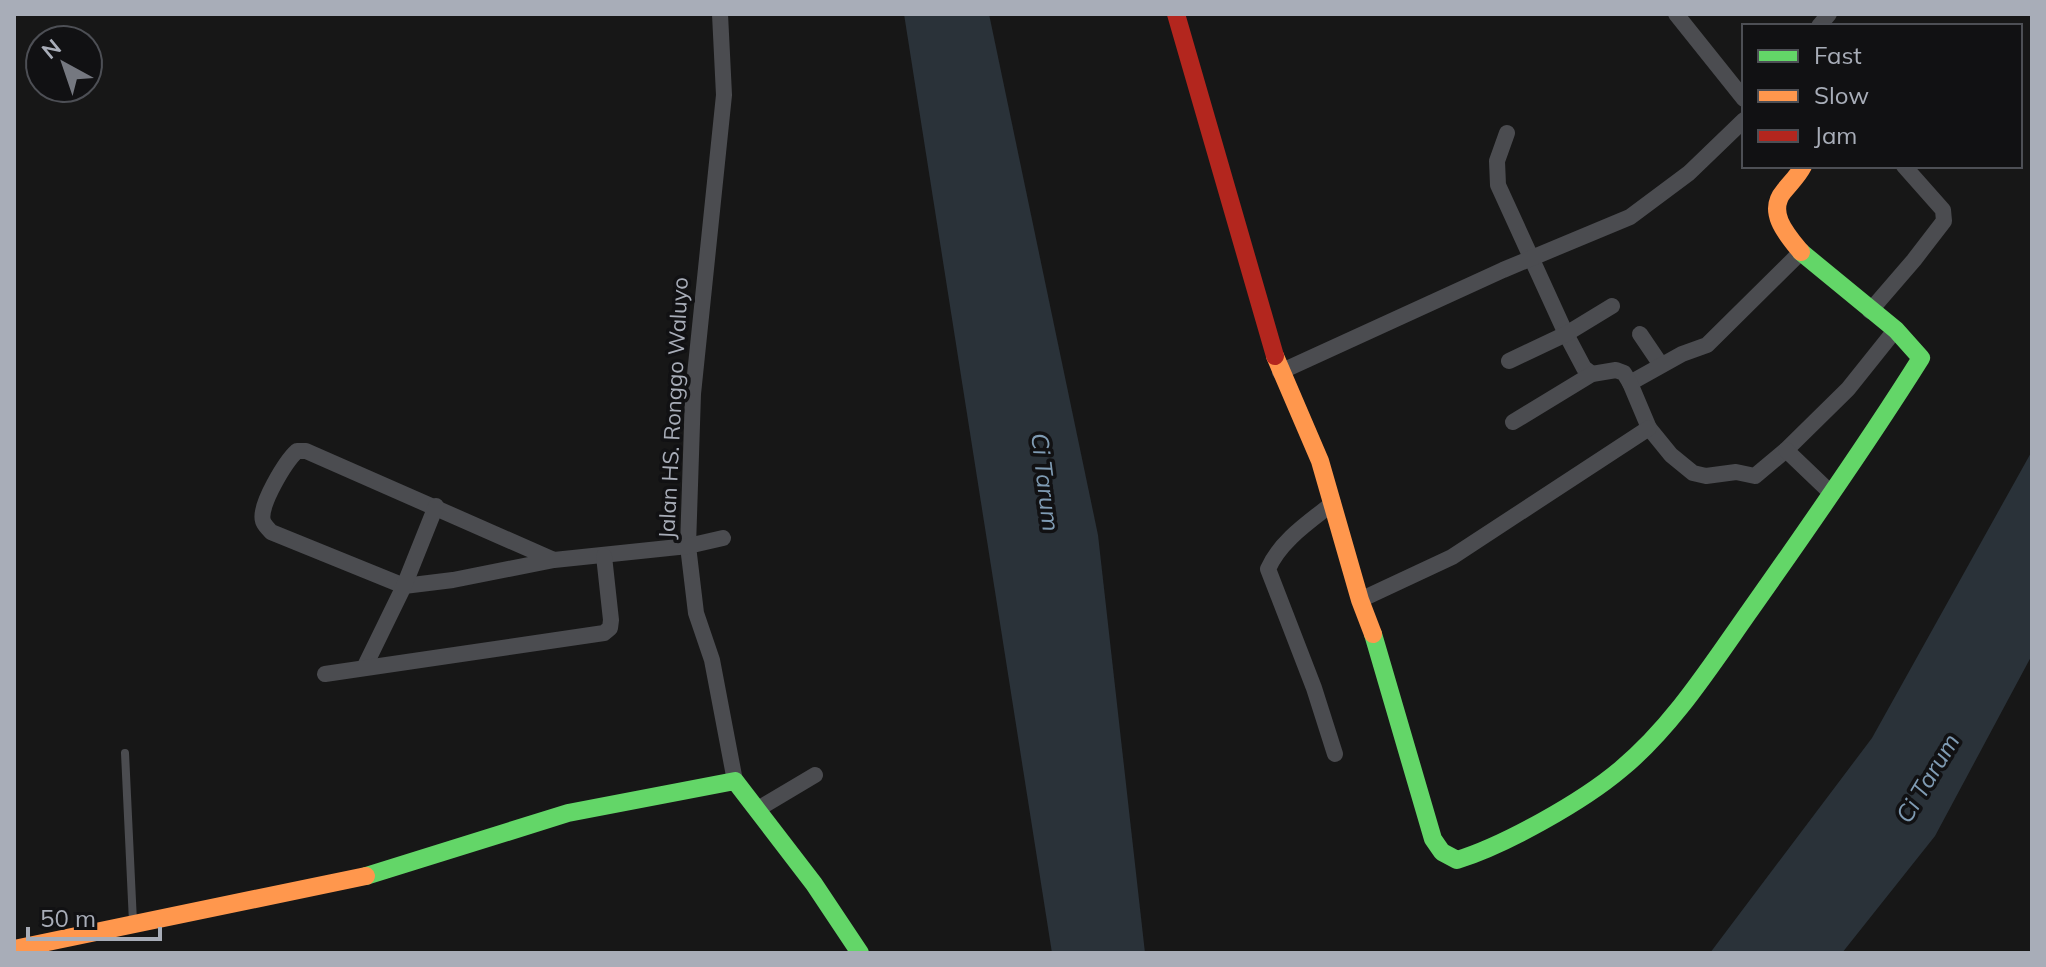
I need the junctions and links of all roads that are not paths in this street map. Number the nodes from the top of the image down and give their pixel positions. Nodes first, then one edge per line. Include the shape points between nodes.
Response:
1 (720, 14) edge
2 (1176, 14) edge
3 (1676, 14) edge
4 (1742, 96) edge
5 (1742, 122) edge
6 (1507, 133) dead end
7 (1802, 168) edge
8 (1906, 168) edge
9 (1802, 251) junction
10 (1530, 260) junction
11 (1612, 306) dead end
12 (1870, 311) junction
13 (1896, 329) junction
14 (1566, 334) junction
15 (1640, 334) dead end
16 (1509, 361) dead end
17 (1661, 365) junction
18 (1280, 372) junction
19 (1592, 374) junction
20 (1630, 383) junction
21 (1513, 422) dead end
22 (1649, 428) junction
23 (1786, 450) junction
24 (1832, 494) junction
25 (1333, 503) junction
26 (436, 506) junction
27 (723, 538) dead end
28 (688, 546) junction
29 (604, 556) junction
30 (554, 560) junction
31 (404, 586) junction
32 (1360, 600) junction
33 (364, 668) junction
34 (325, 674) dead end
35 (125, 753) dead end
36 (1335, 754) dead end
37 (815, 775) dead end
38 (735, 781) junction
39 (758, 809) junction
40 (133, 927) junction
41 (14, 949) edge
42 (860, 953) edge

1 - 28 street, Jalan HS. Ronggo Waluyo via 724,95 693,394
2 - 18 street
3 - 4 street
5 - 10 street via 1689,173 1630,217
6 - 10 street via 1497,161 1498,185
7 - 9 street via 1775,207 1779,223
8 - 12 street via 1943,210 1944,221
9 - 12 street
9 - 17 street via 1707,345
10 - 14 street
10 - 18 street
11 - 14 street
12 - 13 street
13 - 23 street via 1848,389
13 - 24 street via 1921,358
14 - 16 street
14 - 19 street
15 - 17 street
17 - 20 street
18 - 25 street
19 - 20 street via 1616,370
19 - 21 street
20 - 22 street
22 - 23 street via 1671,455 1693,473 1706,476 1755,476
22 - 32 street via 1452,557
23 - 24 street
24 - 32 street via 1692,691 1642,750 1602,785 1555,813 1457,860 1433,839
25 - 32 street
25 - 36 street via 1286,542 1268,569
26 - 30 street
26 - 31 street
26 - 31 street via 297,451 264,509 263,521 271,532
27 - 28 street
28 - 29 street
28 - 38 street, Jalan HS. Ronggo Waluyo via 696,613 712,660
29 - 30 street
29 - 33 street via 611,620 604,633
30 - 31 street
31 - 33 street
33 - 34 street
35 - 40 lane
37 - 39 street
38 - 39 street, Jalan HS. Ronggo Waluyo
38 - 40 street via 568,813 382,873
39 - 42 street, Jalan HS. Ronggo Waluyo
40 - 41 street

